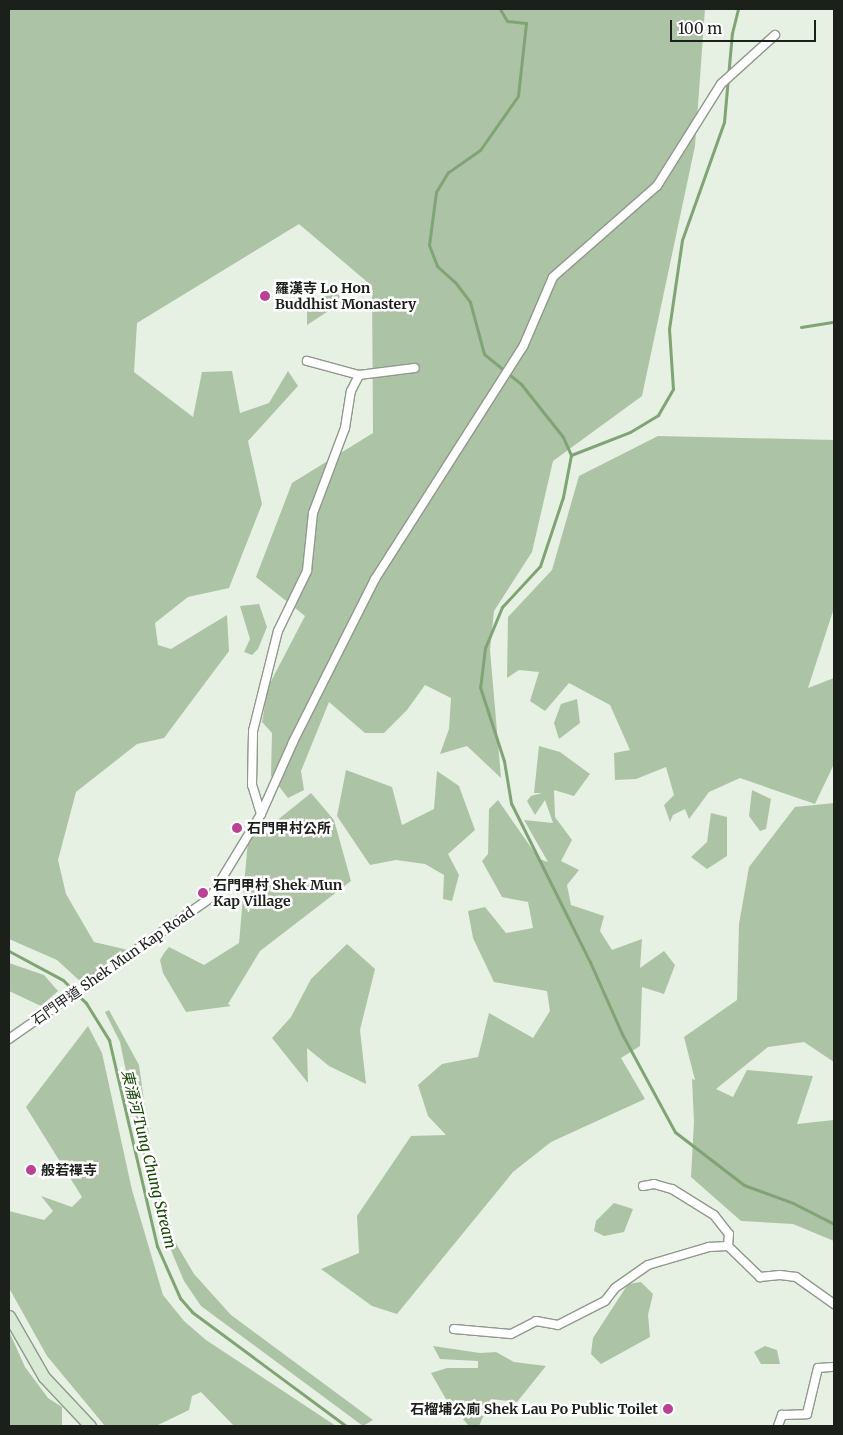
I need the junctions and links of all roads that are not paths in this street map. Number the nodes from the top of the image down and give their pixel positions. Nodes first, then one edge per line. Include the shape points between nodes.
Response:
1 (775, 35) dead end
2 (307, 361) dead end
3 (415, 368) dead end
4 (359, 375) junction
5 (261, 814) junction
6 (9, 1039) edge
7 (643, 1186) dead end
8 (728, 1246) junction
9 (834, 1304) edge
10 (9, 1316) edge
11 (454, 1330) dead end
12 (834, 1367) edge
13 (90, 1426) edge
14 (778, 1426) edge

1 - 5 street, 石門甲道 Shek Mun Kap Road via 721,84 657,186 553,277 523,347 375,579 293,742
2 - 4 street
3 - 4 street
4 - 5 street via 351,391 345,428 313,512 307,571 278,631 253,731 252,785
5 - 6 street, 石門甲道 Shek Mun Kap Road via 210,898
7 - 8 street via 654,1184 672,1189 714,1215 729,1234
8 - 9 street via 760,1277 796,1277
8 - 11 street via 648,1265 615,1288 604,1301 558,1325 536,1321 511,1334
10 - 13 main road via 44,1377
12 - 14 street via 818,1368 807,1414 782,1415

